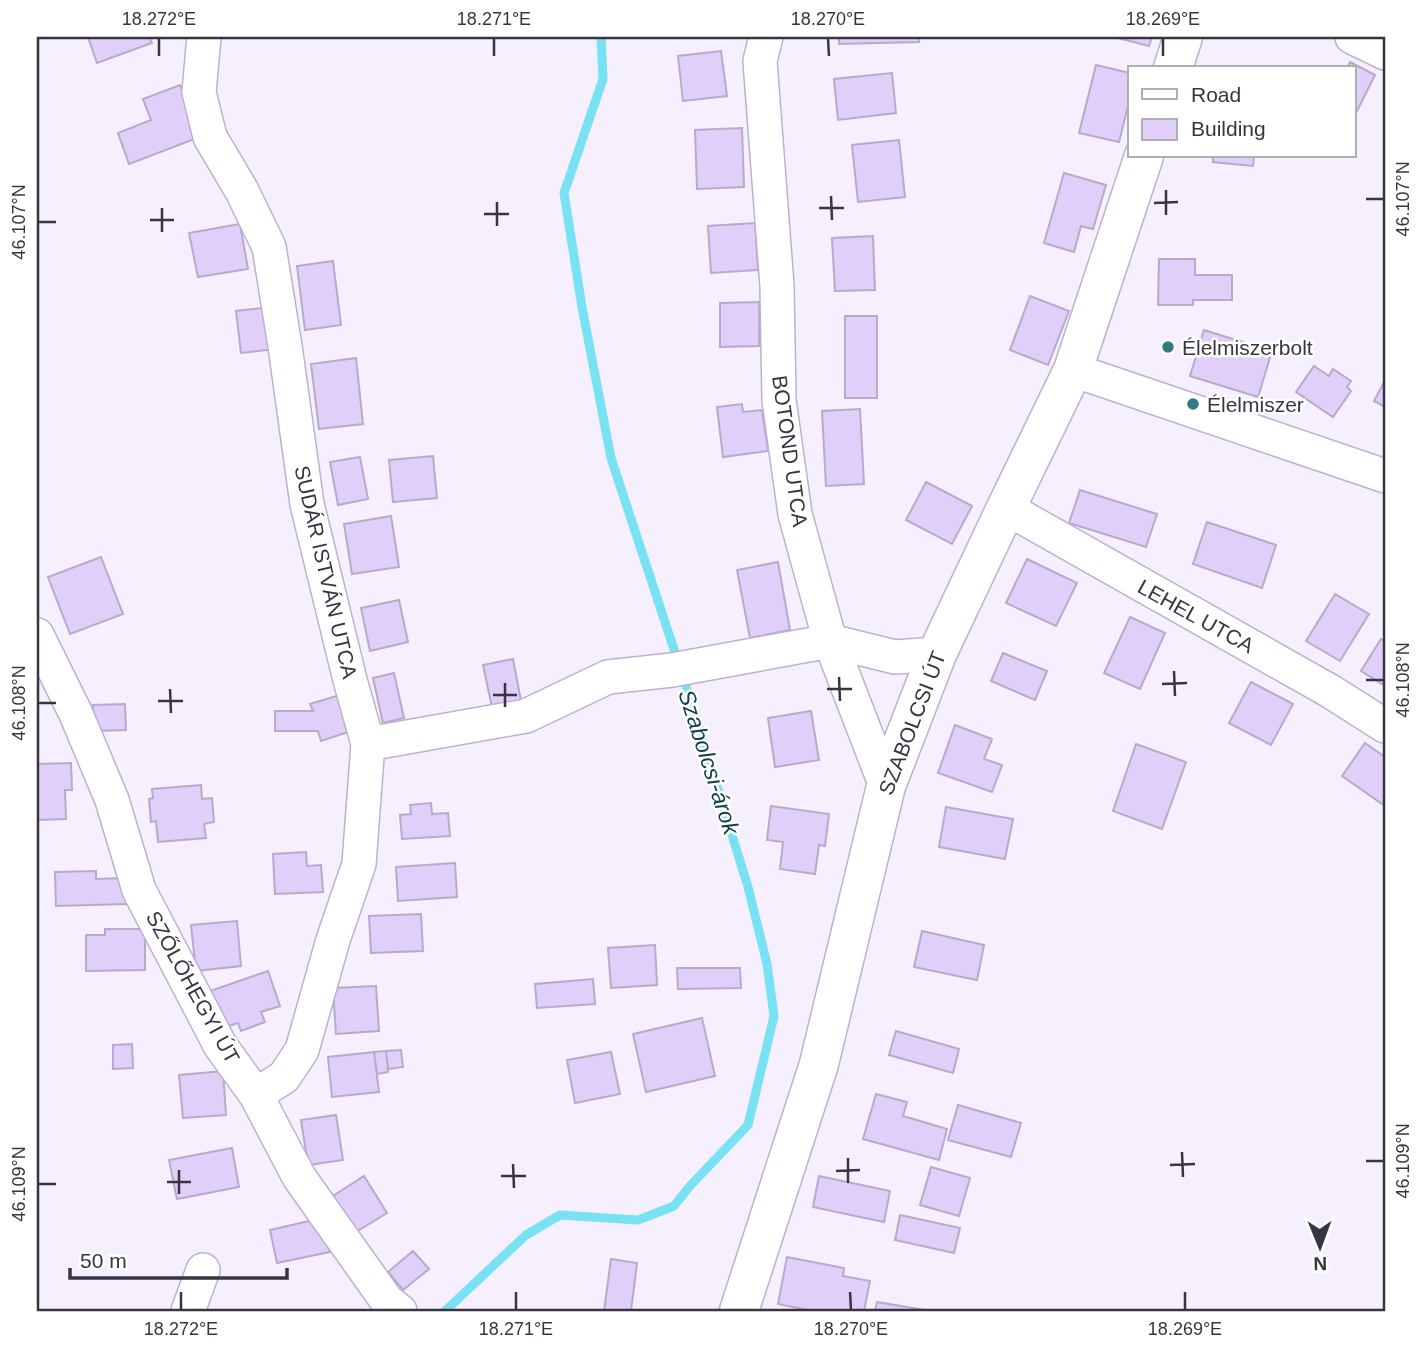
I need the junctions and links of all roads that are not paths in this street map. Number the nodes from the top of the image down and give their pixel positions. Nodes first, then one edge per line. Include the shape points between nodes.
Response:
1 (204, 37) edge
2 (1183, 37) edge
3 (1352, 37) edge
4 (759, 45) edge
5 (1385, 53) edge
6 (1174, 66) edge
7 (1143, 158) edge
8 (1073, 369) junction
9 (1385, 476) edge
10 (1006, 508) junction
11 (37, 635) edge
12 (830, 641) junction
13 (937, 654) junction
14 (1385, 726) edge
15 (368, 744) junction
16 (886, 786) junction
17 (256, 1095) junction
18 (203, 1270) dead end
19 (188, 1311) edge
20 (400, 1311) edge
21 (739, 1311) edge

1 - 15 street, SUDÁR ISTVÁN UTCA via 199,92 209,137 269,247 307,504
2 - 6 street
3 - 5 street
4 - 12 street, BOTOND UTCA via 777,286 779,400 796,514
7 - 8 street, SZABOLCSI ÚT
8 - 9 street
8 - 10 street, SZABOLCSI ÚT
10 - 13 street, SZABOLCSI ÚT
10 - 14 street, LEHEL UTCA
11 - 17 street, SZŐLŐHEGYI ÚT via 112,800 139,890 220,1045
12 - 13 street via 895,657
12 - 15 street via 608,677 526,716
12 - 16 street, BOTOND UTCA
13 - 16 street, SZABOLCSI ÚT
15 - 17 street, SUDÁR ISTVÁN UTCA via 359,864 302,1050 284,1077
16 - 21 street, SZABOLCSI ÚT via 820,1064
17 - 20 street, SZŐLŐHEGYI ÚT via 299,1177 387,1301
18 - 19 street

